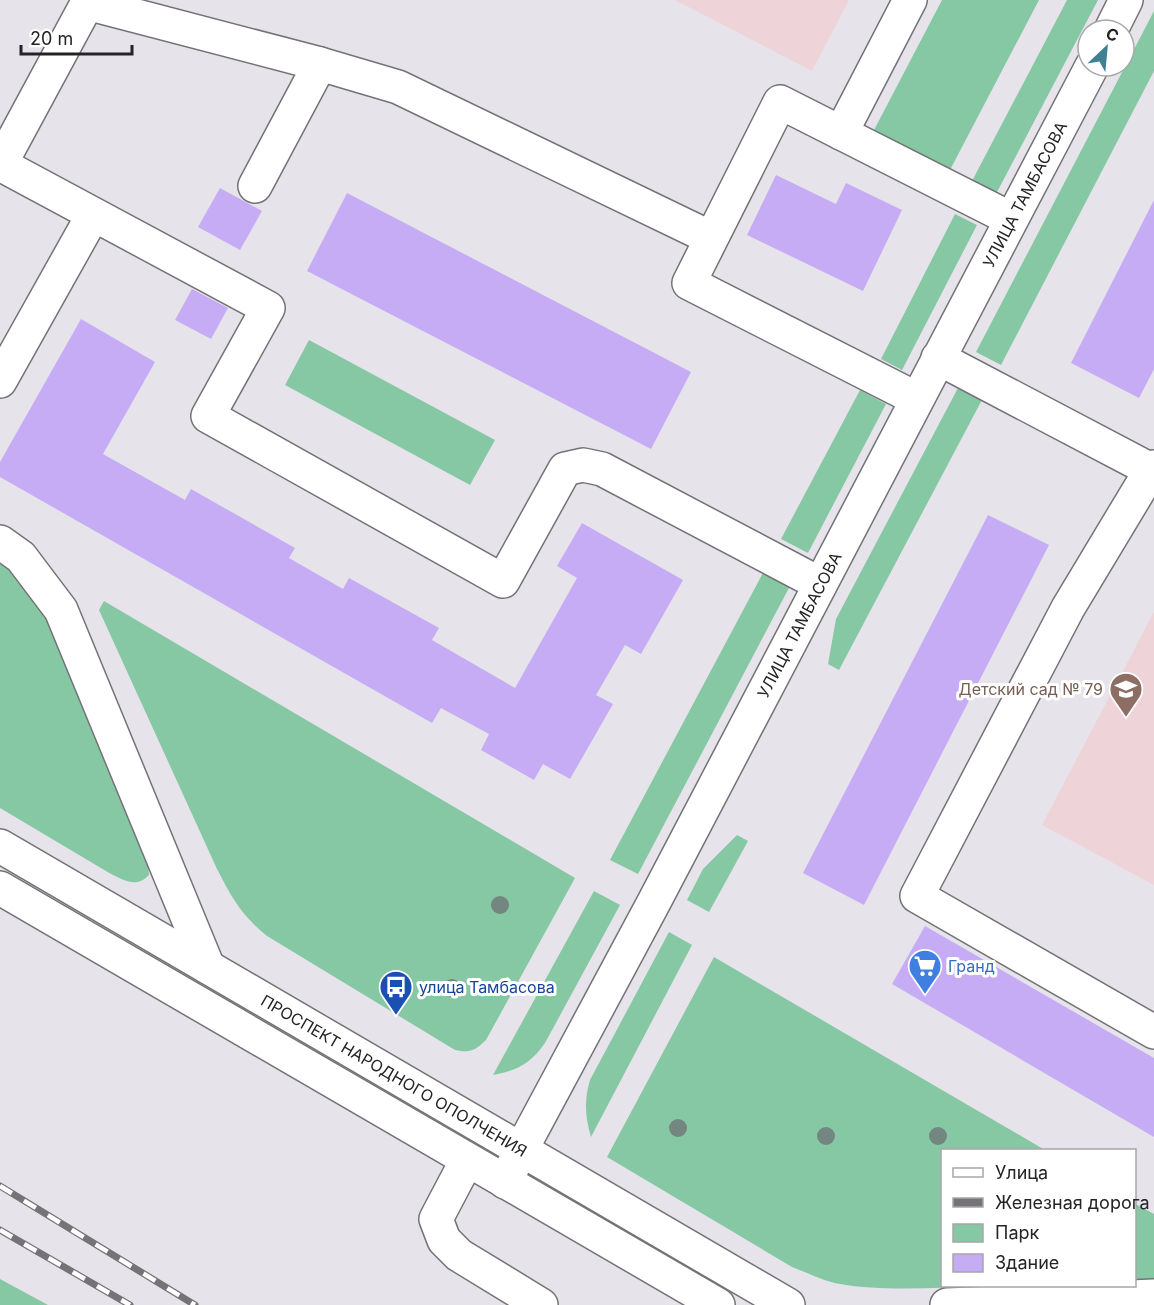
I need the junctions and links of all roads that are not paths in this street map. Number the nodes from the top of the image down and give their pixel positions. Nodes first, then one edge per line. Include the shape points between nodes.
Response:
1 (910, 0) edge
2 (1126, 0) edge
3 (88, 1) edge
4 (1117, 18) edge
5 (320, 64) junction
6 (1086, 78) edge
7 (841, 133) junction
8 (0, 164) edge
9 (255, 186) dead end
10 (93, 215) junction
11 (1011, 219) junction
12 (711, 238) junction
13 (938, 358) junction
14 (0, 381) edge
15 (917, 399) junction
16 (1152, 468) edge
17 (0, 542) edge
18 (820, 584) junction
19 (0, 846) edge
20 (0, 888) edge
21 (208, 967) junction
22 (1154, 1032) edge
23 (521, 1150) junction
24 (467, 1160) junction
25 (505, 1182) junction
26 (1154, 1296) edge
27 (542, 1305) edge
28 (718, 1305) edge
29 (788, 1305) edge
30 (947, 1305) edge

1 - 7 street
2 - 4 street
3 - 5 street
3 - 8 street
5 - 9 street
5 - 12 street via 398,87
6 - 11 street, УЛИЦА ТАМБАСОВА
7 - 11 street
7 - 12 street via 780,102
8 - 10 street
10 - 14 street
10 - 18 street via 268,308 208,416 503,581 565,469 582,465 602,469
11 - 13 street, УЛИЦА ТАМБАСОВА
12 - 15 street via 689,283
13 - 15 street, УЛИЦА ТАМБАСОВА
13 - 16 street
15 - 18 street, УЛИЦА ТАМБАСОВА
16 - 22 street via 1068,608 917,896
17 - 21 street via 21,557 61,610
18 - 23 street, УЛИЦА ТАМБАСОВА
19 - 21 street, ПРОСПЕКТ НАРОДНОГО ОПОЛЧЕНИЯ
20 - 24 street
21 - 23 street, ПРОСПЕКТ НАРОДНОГО ОПОЛЧЕНИЯ
23 - 25 street, УЛИЦА ТАМБАСОВА
23 - 29 street, ПРОСПЕКТ НАРОДНОГО ОПОЛЧЕНИЯ
24 - 25 street
24 - 27 street via 436,1219 444,1240 459,1255
25 - 28 street
26 - 30 street

